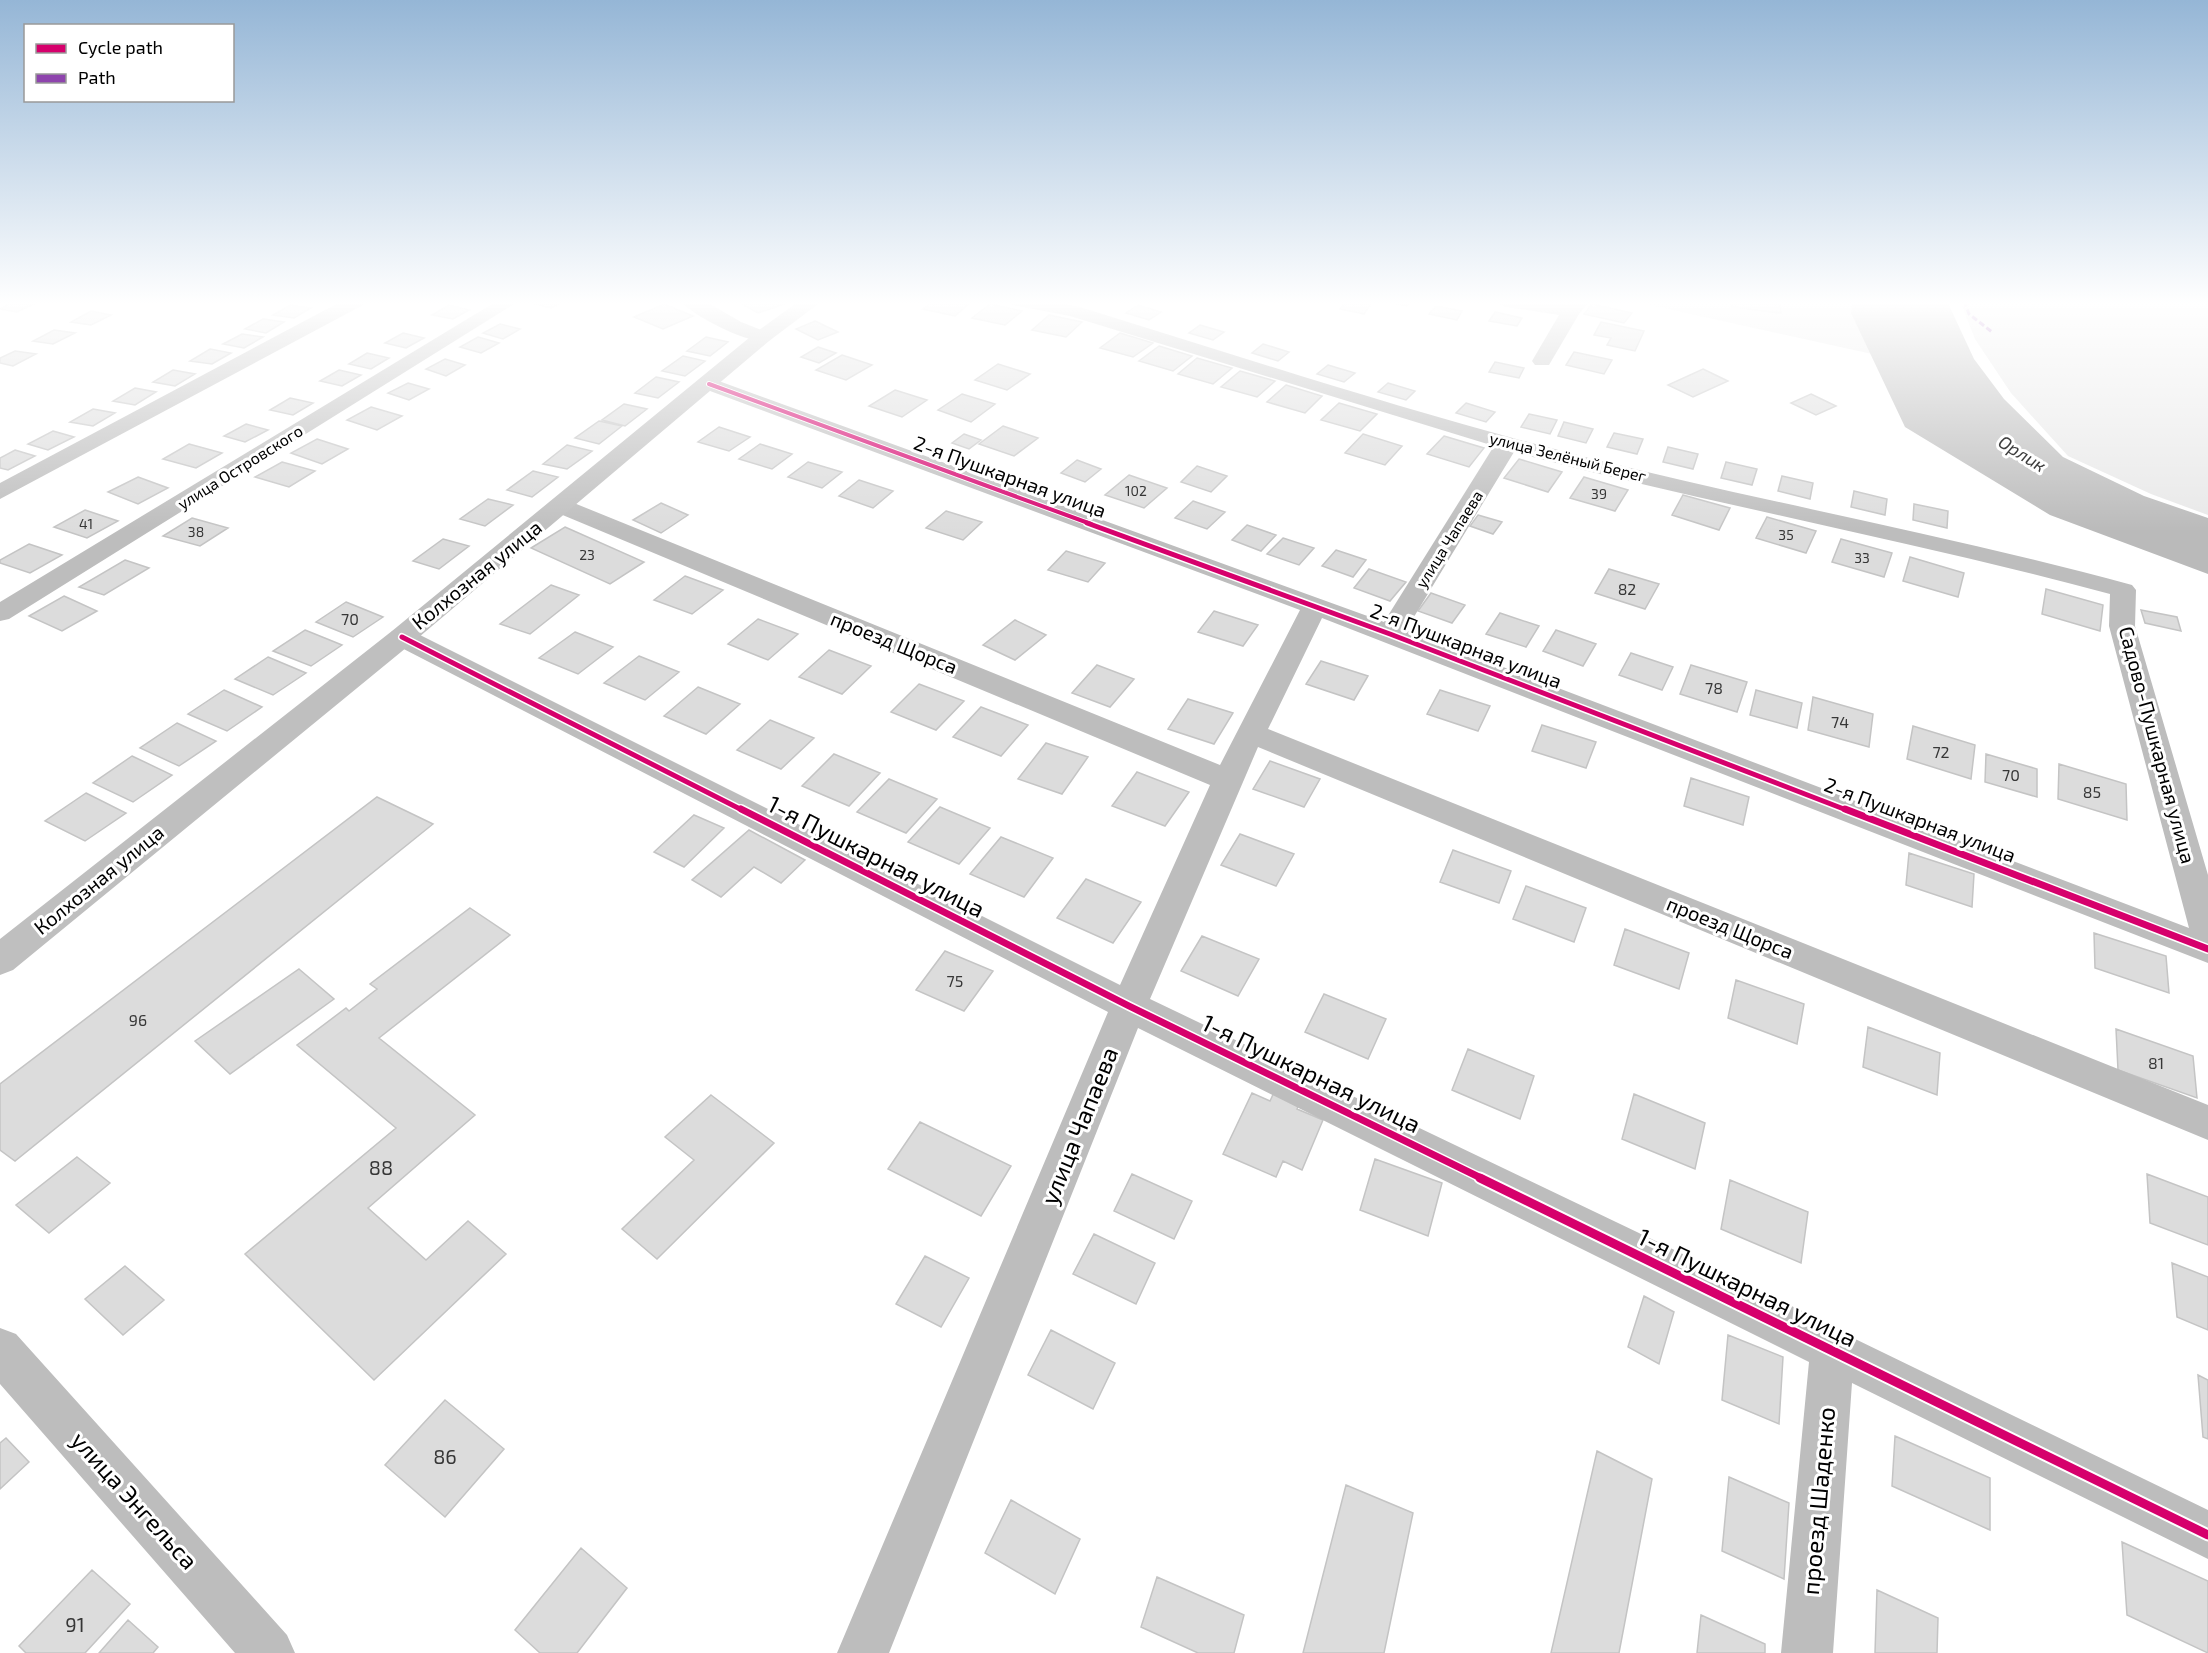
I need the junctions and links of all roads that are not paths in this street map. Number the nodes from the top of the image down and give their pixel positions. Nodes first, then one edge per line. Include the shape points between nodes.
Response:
1 (212, 378) edge
2 (384, 378) edge
3 (715, 378) edge
4 (1292, 378) edge
5 (709, 384) junction
6 (1507, 444) junction
7 (0, 492) edge
8 (561, 506) junction
9 (2123, 590) joint
10 (1316, 607) junction
11 (0, 613) edge
12 (1390, 634) junction
13 (402, 637) junction
14 (1251, 733) junction
15 (1227, 780) junction
16 (2208, 934) edge
17 (2208, 949) edge
18 (0, 960) edge
19 (1129, 1006) junction
20 (2208, 1123) edge
21 (1832, 1349) junction
22 (0, 1350) edge
23 (2208, 1535) edge
24 (269, 1653) edge
25 (863, 1653) edge
26 (1807, 1653) edge

1 - 7 street
2 - 11 street, улица Островского
3 - 5 main road, Колхозная улица
4 - 6 street, улица Зелёный Берег
5 - 8 main road, Колхозная улица
5 - 10 street, 2-я Пушкарная улица
6 - 9 street, улица Зелёный Берег via 2034,564
6 - 12 street, улица Чапаева
8 - 13 main road, Колхозная улица
8 - 15 street, проезд Щорса
9 - 16 street, Садово-Пушкарная улица via 2122,626
10 - 12 street, 2-я Пушкарная улица
10 - 14 street, улица Чапаева
12 - 17 street, 2-я Пушкарная улица
13 - 18 main road, Колхозная улица
13 - 19 street, 1-я Пушкарная улица
14 - 15 street, улица Чапаева
14 - 20 street, проезд Щорса
15 - 19 street, улица Чапаева
19 - 21 street, 1-я Пушкарная улица
19 - 25 street, улица Чапаева
21 - 23 street, 1-я Пушкарная улица
21 - 26 street, проезд Шаденко
22 - 24 street, улица Энгельса

